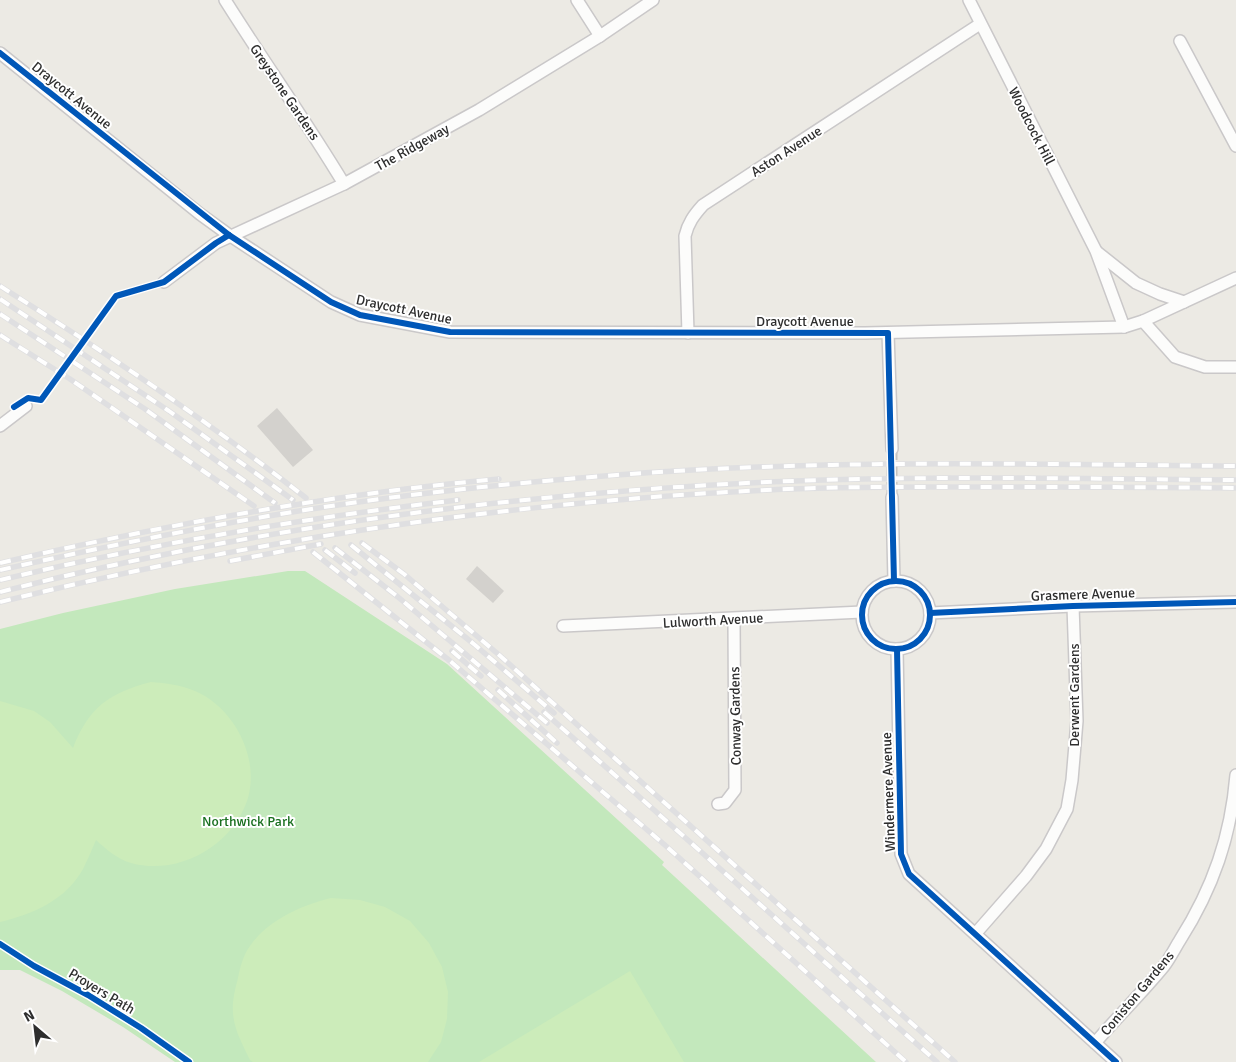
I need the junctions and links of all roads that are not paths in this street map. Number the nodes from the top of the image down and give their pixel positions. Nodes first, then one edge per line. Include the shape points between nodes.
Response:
1 (225, 0) edge
2 (577, 0) edge
3 (653, 0) edge
4 (969, 0) edge
5 (980, 24) junction
6 (600, 36) junction
7 (1180, 41) dead end
8 (0, 53) edge
9 (1236, 146) edge
10 (344, 184) junction
11 (229, 235) junction
12 (1096, 251) junction
13 (1236, 278) edge
14 (164, 282) dead end
15 (1184, 302) junction
16 (1143, 321) junction
17 (1124, 327) junction
18 (688, 333) junction
19 (888, 333) junction
20 (1236, 367) edge
21 (26, 406) dead end
22 (0, 426) edge
23 (892, 449) tunnel mouth
24 (892, 497) tunnel mouth
25 (894, 581) junction
26 (1236, 602) edge
27 (1073, 606) junction
28 (862, 612) junction
29 (930, 613) junction
30 (734, 619) junction
31 (563, 626) dead end
32 (897, 649) junction
33 (1236, 775) edge
34 (718, 804) dead end
35 (976, 934) junction
36 (1095, 1043) junction
37 (1116, 1062) edge

1 - 10 street, Greystone Gardens
2 - 6 street
3 - 6 street, The Ridgeway
4 - 5 street, Woodcock Hill
5 - 12 street, Woodcock Hill
5 - 18 street, Aston Avenue via 703,205 688,224 685,236
6 - 10 street, The Ridgeway via 479,110
7 - 9 street
8 - 11 street, Draycott Avenue
10 - 11 street, The Ridgeway
11 - 14 street, The Ridgeway
11 - 18 street, Draycott Avenue via 331,302 360,315 450,332
12 - 15 street, Woodcock Hill via 1136,283
12 - 17 street, Woodcock Hill
13 - 15 street
15 - 16 street
16 - 17 street
16 - 20 street via 1175,358 1205,367
17 - 19 street, Draycott Avenue
18 - 19 street, Draycott Avenue
19 - 23 street
21 - 22 street
24 - 25 street
25 - 28 street via 870,593
25 - 29 street via 906,582 917,588 925,597
26 - 27 street, Grasmere Avenue
27 - 29 street, Grasmere Avenue
27 - 35 street, Derwent Gardens via 1077,720 1067,810 1031,869
28 - 30 street, Lulworth Avenue
28 - 32 street via 867,633 875,642
29 - 32 street via 924,635 915,643
30 - 31 street, Lulworth Avenue
30 - 34 street, Conway Gardens via 735,790 725,802
32 - 35 street, Windermere Avenue via 901,854 909,874
33 - 36 street, Coniston Gardens via 1229,829 1206,894 1165,965
35 - 36 street, Windermere Avenue
36 - 37 street, Windermere Avenue

